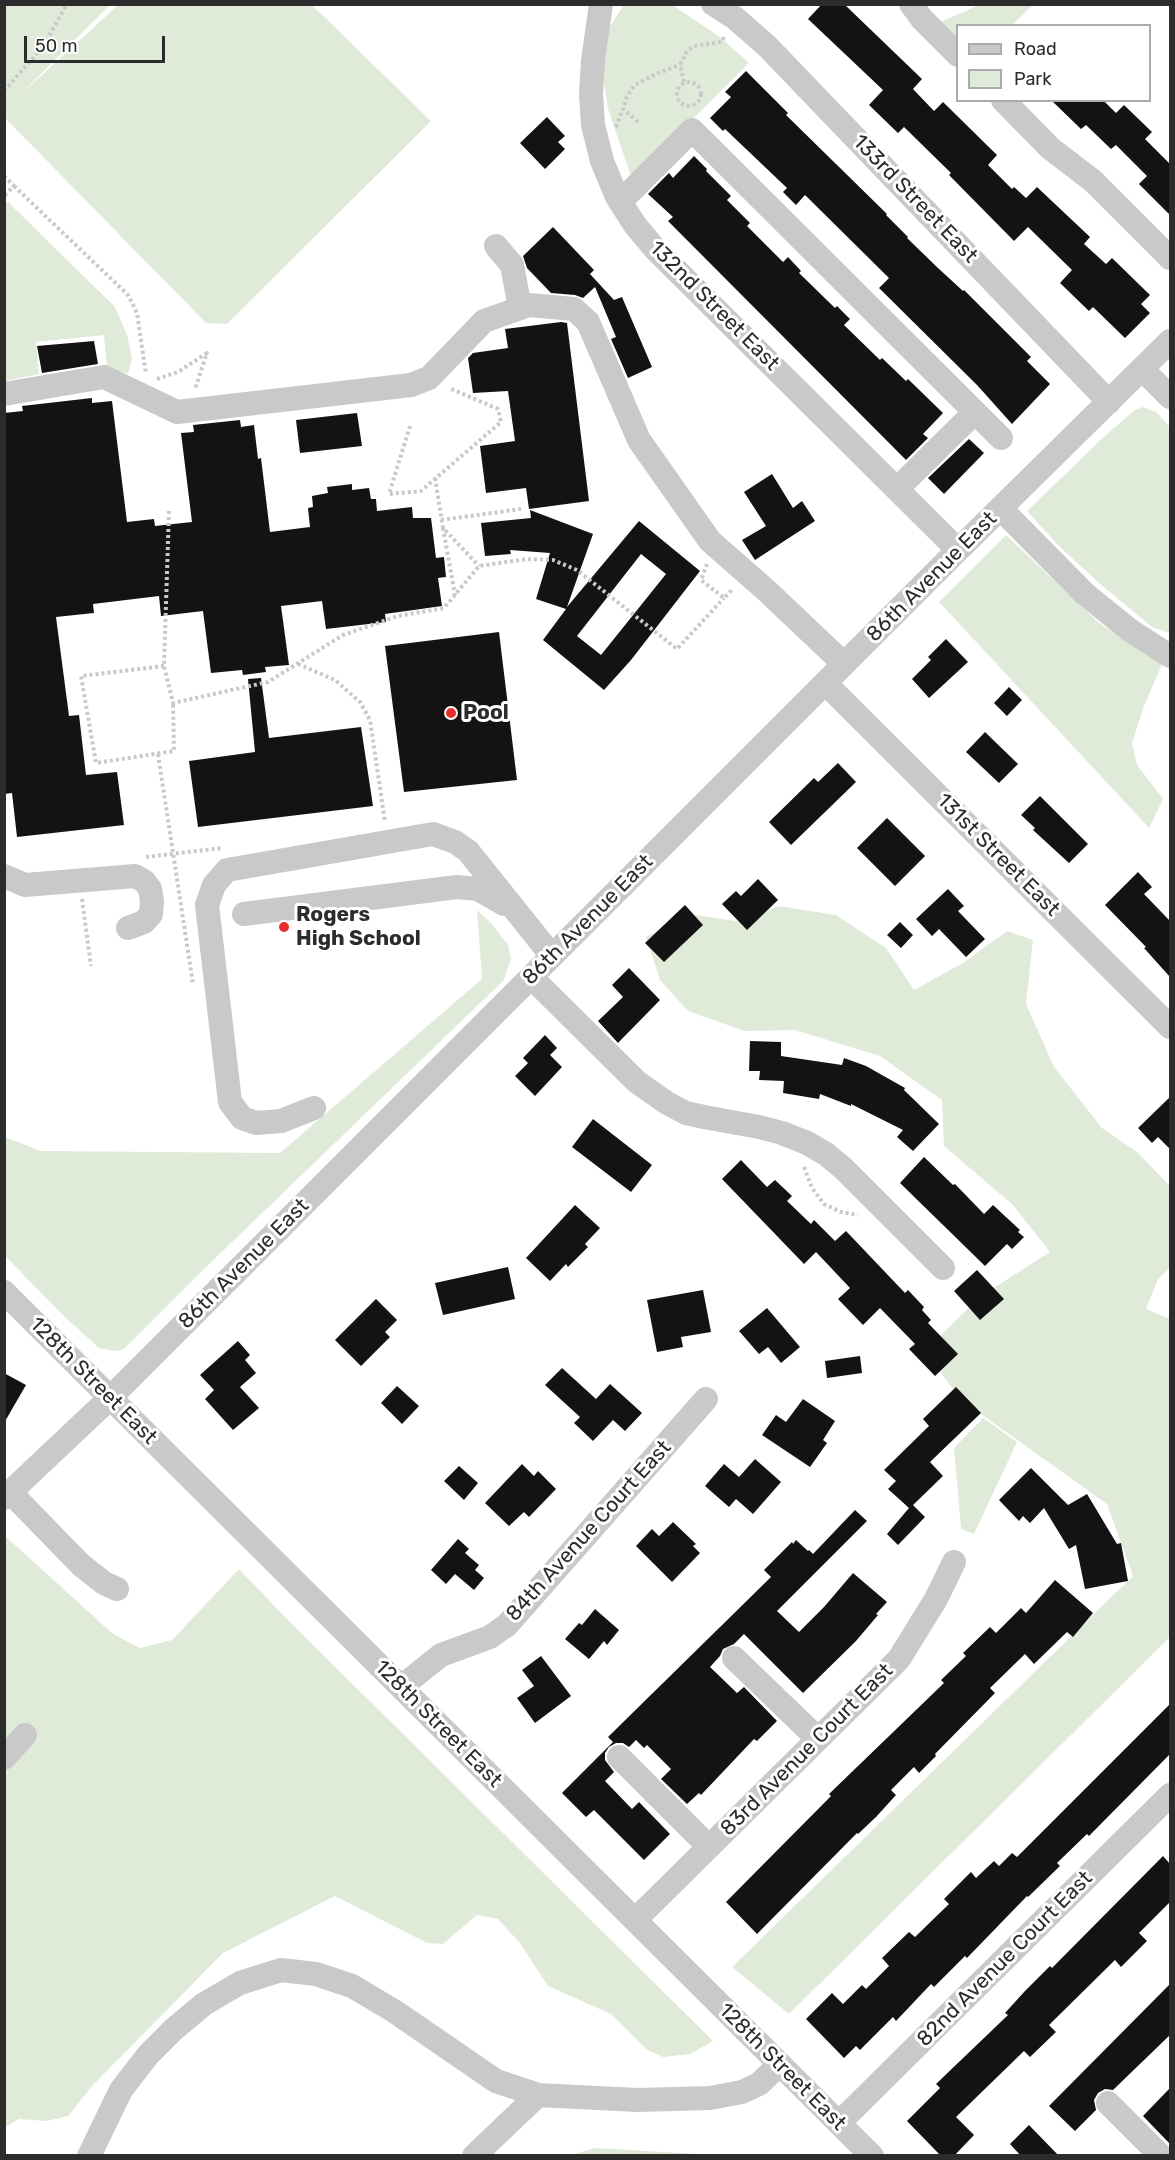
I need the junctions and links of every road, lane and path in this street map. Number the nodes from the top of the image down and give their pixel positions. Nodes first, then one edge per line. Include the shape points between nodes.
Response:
1 (68, 4) edge
2 (601, 4) edge
3 (713, 4) edge
4 (911, 4) edge
5 (725, 36) dead end
6 (956, 54) edge
7 (680, 65) junction
8 (684, 82) junction
9 (4, 91) edge
10 (1005, 102) edge
11 (638, 122) dead end
12 (4, 176) edge
13 (14, 186) junction
14 (4, 196) edge
15 (620, 202) junction
16 (496, 246) dead end
17 (1170, 258) edge
18 (520, 308) junction
19 (1170, 341) edge
20 (1142, 369) junction
21 (429, 378) junction
22 (4, 394) edge
23 (1170, 397) edge
24 (1109, 402) junction
25 (188, 411) junction
26 (975, 412) junction
27 (410, 426) dead end
28 (1000, 438) dead end
29 (435, 478) junction
30 (897, 489) junction
31 (521, 509) dead end
32 (1001, 509) junction
33 (169, 511) dead end
34 (441, 520) junction
35 (443, 528) junction
36 (958, 550) junction
37 (708, 563) dead end
38 (479, 566) junction
39 (739, 590) dead end
40 (455, 596) junction
41 (723, 598) junction
42 (1170, 656) edge
43 (298, 664) junction
44 (844, 664) junction
45 (164, 666) junction
46 (825, 683) junction
47 (173, 703) junction
48 (158, 754) junction
49 (386, 826) dead end
50 (231, 847) dead end
51 (172, 855) junction
52 (6, 880) edge
53 (79, 880) junction
54 (514, 909) junction
55 (244, 914) dead end
56 (128, 928) dead end
57 (552, 956) junction
58 (91, 966) dead end
59 (531, 977) junction
60 (194, 993) dead end
61 (1170, 1027) edge
62 (314, 1108) dead end
63 (803, 1165) dead end
64 (866, 1220) dead end
65 (943, 1268) dead end
66 (4, 1292) edge
67 (110, 1398) junction
68 (706, 1399) dead end
69 (8, 1495) edge
70 (954, 1562) dead end
71 (117, 1589) dead end
72 (734, 1658) dead end
73 (401, 1687) junction
74 (25, 1735) dead end
75 (818, 1739) junction
76 (618, 1757) dead end
77 (4, 1758) edge
78 (1170, 1795) edge
79 (709, 1847) junction
80 (635, 1920) junction
81 (780, 2064) junction
82 (538, 2094) junction
83 (1108, 2103) dead end
84 (839, 2123) junction
85 (89, 2156) edge
86 (474, 2156) edge
87 (872, 2156) edge
88 (1161, 2156) edge

1 - 9 path via 42,48
2 - 15 street, 132nd Street East via 593,61 593,125 602,161
3 - 24 street, 133rd Street East via 767,46
4 - 6 street
5 - 7 path via 721,42 694,46
7 - 8 path
7 - 11 path via 635,86 627,96 623,109
8 - 8 path via 677,90 678,98 686,106 694,105 701,91 693,82
10 - 17 street via 1050,148 1093,181
12 - 13 path
13 - 14 path
13 - 25 path via 128,295 137,313 146,375 154,380 178,372 207,353
15 - 26 street via 692,130
15 - 30 street, 132nd Street East via 656,250
16 - 18 street via 512,265
18 - 21 street via 483,321
18 - 44 street via 529,304 574,309 588,322 639,440 710,541
19 - 20 street, 86th Avenue East
20 - 23 street
20 - 24 street, 86th Avenue East
21 - 25 street via 411,385
21 - 29 path via 498,409 501,422
22 - 25 street via 104,377 177,412
24 - 32 street, 86th Avenue East
26 - 28 street
26 - 30 street
27 - 29 path via 390,494 421,490
29 - 34 path
30 - 36 street, 132nd Street East
31 - 34 path
32 - 36 street, 86th Avenue East
32 - 42 street via 1085,594
33 - 45 path
34 - 35 path
35 - 38 path
35 - 40 path
36 - 44 street, 86th Avenue East
37 - 41 path via 701,580
38 - 40 path
38 - 41 path via 526,559 553,560 577,570 676,649
39 - 41 path via 733,589
40 - 43 path via 444,608 398,616 343,635
43 - 47 path via 268,682
43 - 49 path via 335,680 360,702 370,720
44 - 46 street, 86th Avenue East
45 - 47 path
45 - 48 path via 81,676 96,763
46 - 57 street, 86th Avenue East
46 - 61 street, 131st Street East
47 - 48 path via 174,751
48 - 51 path
50 - 51 path
51 - 60 path
52 - 53 street via 25,885
53 - 56 street via 135,876 144,881 150,889 151,914 144,922
53 - 58 path
54 - 55 street via 478,889 457,887
54 - 57 street
54 - 62 street via 468,850 433,834 227,870 214,885 207,905 230,1102 242,1118 256,1123 281,1121
57 - 59 street, 86th Avenue East
59 - 65 street via 638,1082 666,1103 704,1118 782,1133 826,1154
59 - 67 street, 86th Avenue East
63 - 64 path via 824,1204
66 - 67 street, 128th Street East
67 - 69 street, 86th Avenue East
67 - 73 street, 128th Street East
68 - 73 street, 84th Avenue Court East via 507,1625 490,1637 441,1655
69 - 71 street via 81,1565
70 - 75 street, 83rd Avenue Court East via 899,1659
72 - 75 street
73 - 80 street, 128th Street East
74 - 77 street
75 - 79 street, 83rd Avenue Court East
76 - 79 street
78 - 84 street, 82nd Avenue Court East
79 - 80 street, 83rd Avenue Court East
80 - 81 street, 128th Street East
81 - 82 street via 759,2084 742,2092 710,2098 638,2100
81 - 84 street, 128th Street East
82 - 85 street via 496,2081 351,1986 316,1974 281,1970 240,1983 204,2004 174,2029 121,2091
82 - 86 street
83 - 88 street
84 - 87 street, 128th Street East

